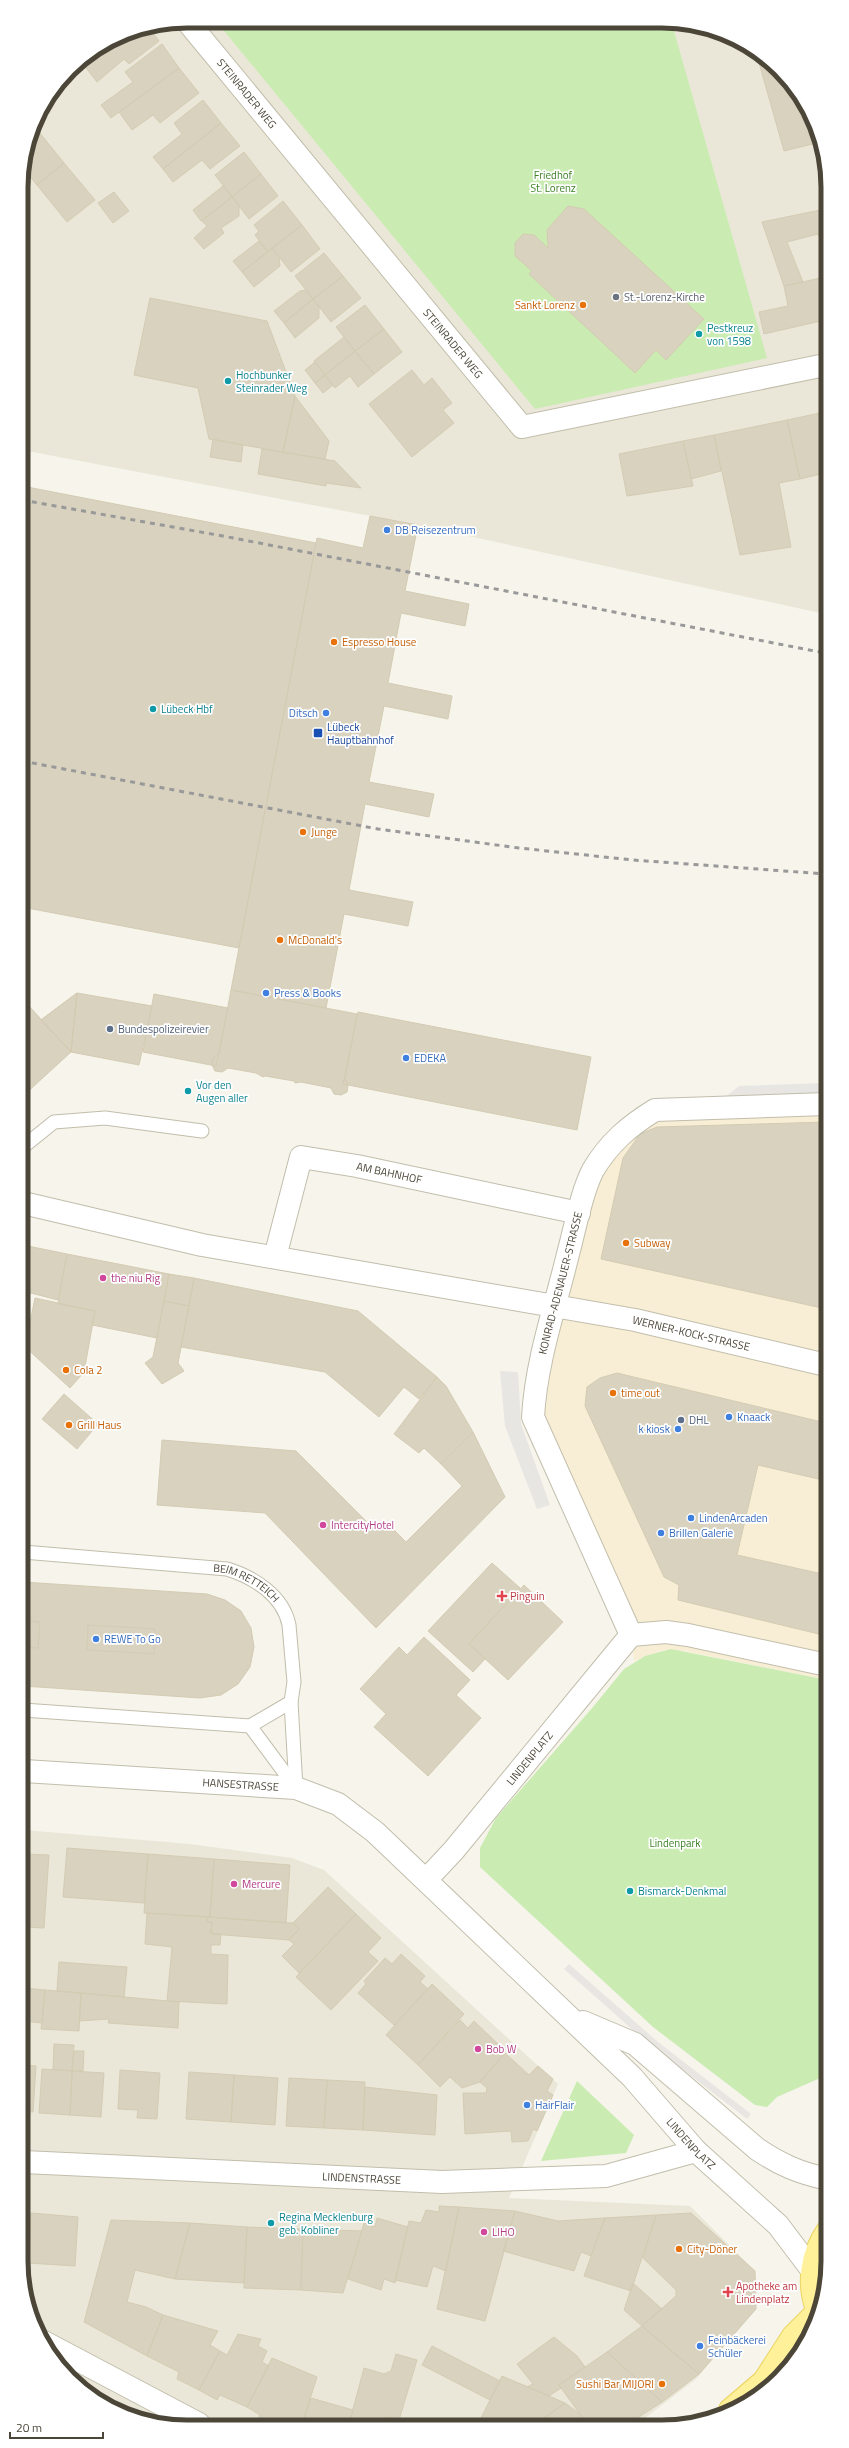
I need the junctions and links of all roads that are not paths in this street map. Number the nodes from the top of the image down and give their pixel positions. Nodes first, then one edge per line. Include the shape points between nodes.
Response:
1 (193, 28) edge
2 (821, 366) edge
3 (821, 1104) edge
4 (202, 1131) dead end
5 (28, 1142) edge
6 (28, 1204) edge
7 (579, 1213) junction
8 (275, 1257) junction
9 (555, 1305) junction
10 (821, 1364) edge
11 (28, 1552) edge
12 (631, 1635) junction
13 (821, 1665) edge
14 (291, 1702) junction
15 (28, 1710) edge
16 (250, 1726) junction
17 (28, 1771) edge
18 (296, 1788) junction
19 (426, 1880) junction
20 (571, 2017) junction
21 (696, 2151) junction
22 (28, 2162) edge
23 (821, 2178) edge
24 (821, 2244) edge
25 (812, 2270) junction
26 (816, 2302) edge
27 (810, 2319) edge
28 (53, 2347) edge
29 (746, 2396) edge
30 (190, 2420) edge

1 - 2 street, STEINRADER WEG via 522,427
3 - 7 street, KONRAD-ADENAUER-STRASSE via 656,1110 633,1123 614,1140 593,1171
4 - 5 lane via 105,1118 54,1122
6 - 8 street via 202,1244
7 - 8 street, AM BAHNHOF via 357,1166 301,1157
7 - 9 street, KONRAD-ADENAUER-STRASSE
8 - 9 street
9 - 10 street, WERNER-KOCK-STRASSE via 635,1320
9 - 12 street, KONRAD-ADENAUER-STRASSE via 534,1393 533,1417
11 - 14 lane, BEIM RETTEICH via 227,1569 244,1574 267,1590 287,1618 294,1682
12 - 13 street via 666,1632 688,1635
12 - 19 street, LINDENPLATZ via 454,1850
14 - 16 lane
14 - 18 lane, BEIM RETTEICH
15 - 16 lane
16 - 18 lane
17 - 18 street, HANSESTRASSE
18 - 19 street, HANSESTRASSE via 338,1804 351,1812
19 - 20 street, LINDENPLATZ
20 - 21 street, LINDENPLATZ via 632,2077
20 - 23 street, LINDENPLATZ via 635,2044 757,2149 799,2173
21 - 22 street, LINDENSTRASSE via 606,2176 442,2182
21 - 25 street, LINDENPLATZ via 778,2226
24 - 25 main road
25 - 26 main road
27 - 29 main road via 792,2336 764,2381
28 - 30 street

